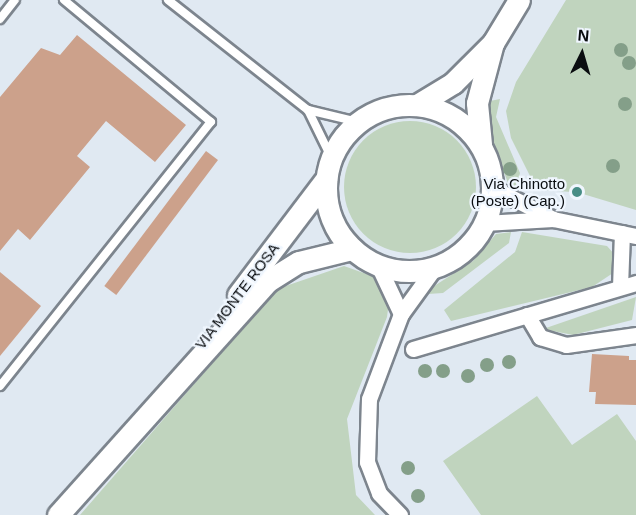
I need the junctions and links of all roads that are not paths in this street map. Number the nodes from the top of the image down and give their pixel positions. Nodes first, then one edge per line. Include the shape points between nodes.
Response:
1 (15, 0) edge
2 (63, 0) edge
3 (168, 0) edge
4 (519, 0) edge
5 (0, 19) edge
6 (493, 43) junction
7 (417, 105) junction
8 (308, 110) junction
9 (358, 122) junction
10 (481, 144) junction
11 (332, 157) junction
12 (326, 179) junction
13 (493, 188) junction
14 (553, 219) junction
15 (484, 223) junction
16 (629, 234) edge
17 (352, 249) junction
18 (378, 266) junction
19 (435, 267) junction
20 (636, 283) edge
21 (620, 287) junction
22 (401, 314) junction
23 (527, 315) junction
24 (636, 335) edge
25 (413, 349) dead end
26 (0, 386) edge
27 (150, 413) junction
28 (58, 515) edge
29 (400, 515) edge

1 - 5 lane
2 - 26 lane via 211,122
3 - 8 lane
4 - 6 main road
6 - 7 main road via 453,83
6 - 10 main road via 477,103
7 - 9 main road via 386,108
7 - 10 main road via 453,117
8 - 9 lane
8 - 11 lane
9 - 11 main road
10 - 13 main road
11 - 12 main road
12 - 17 main road via 330,213
12 - 27 main road, VIA MONTE ROSA
13 - 14 street
13 - 15 main road
14 - 15 street
14 - 16 street
15 - 19 main road via 460,255
16 - 21 street
17 - 18 main road
17 - 27 main road, VIA MONTE ROSA via 299,262 268,281
18 - 19 main road via 397,271
18 - 22 street
19 - 22 street
20 - 21 street
21 - 23 street
22 - 29 street via 369,399 365,432 367,462 379,493
23 - 24 street via 540,337 566,345
23 - 25 street
27 - 28 main road, VIA MONTE ROSA

